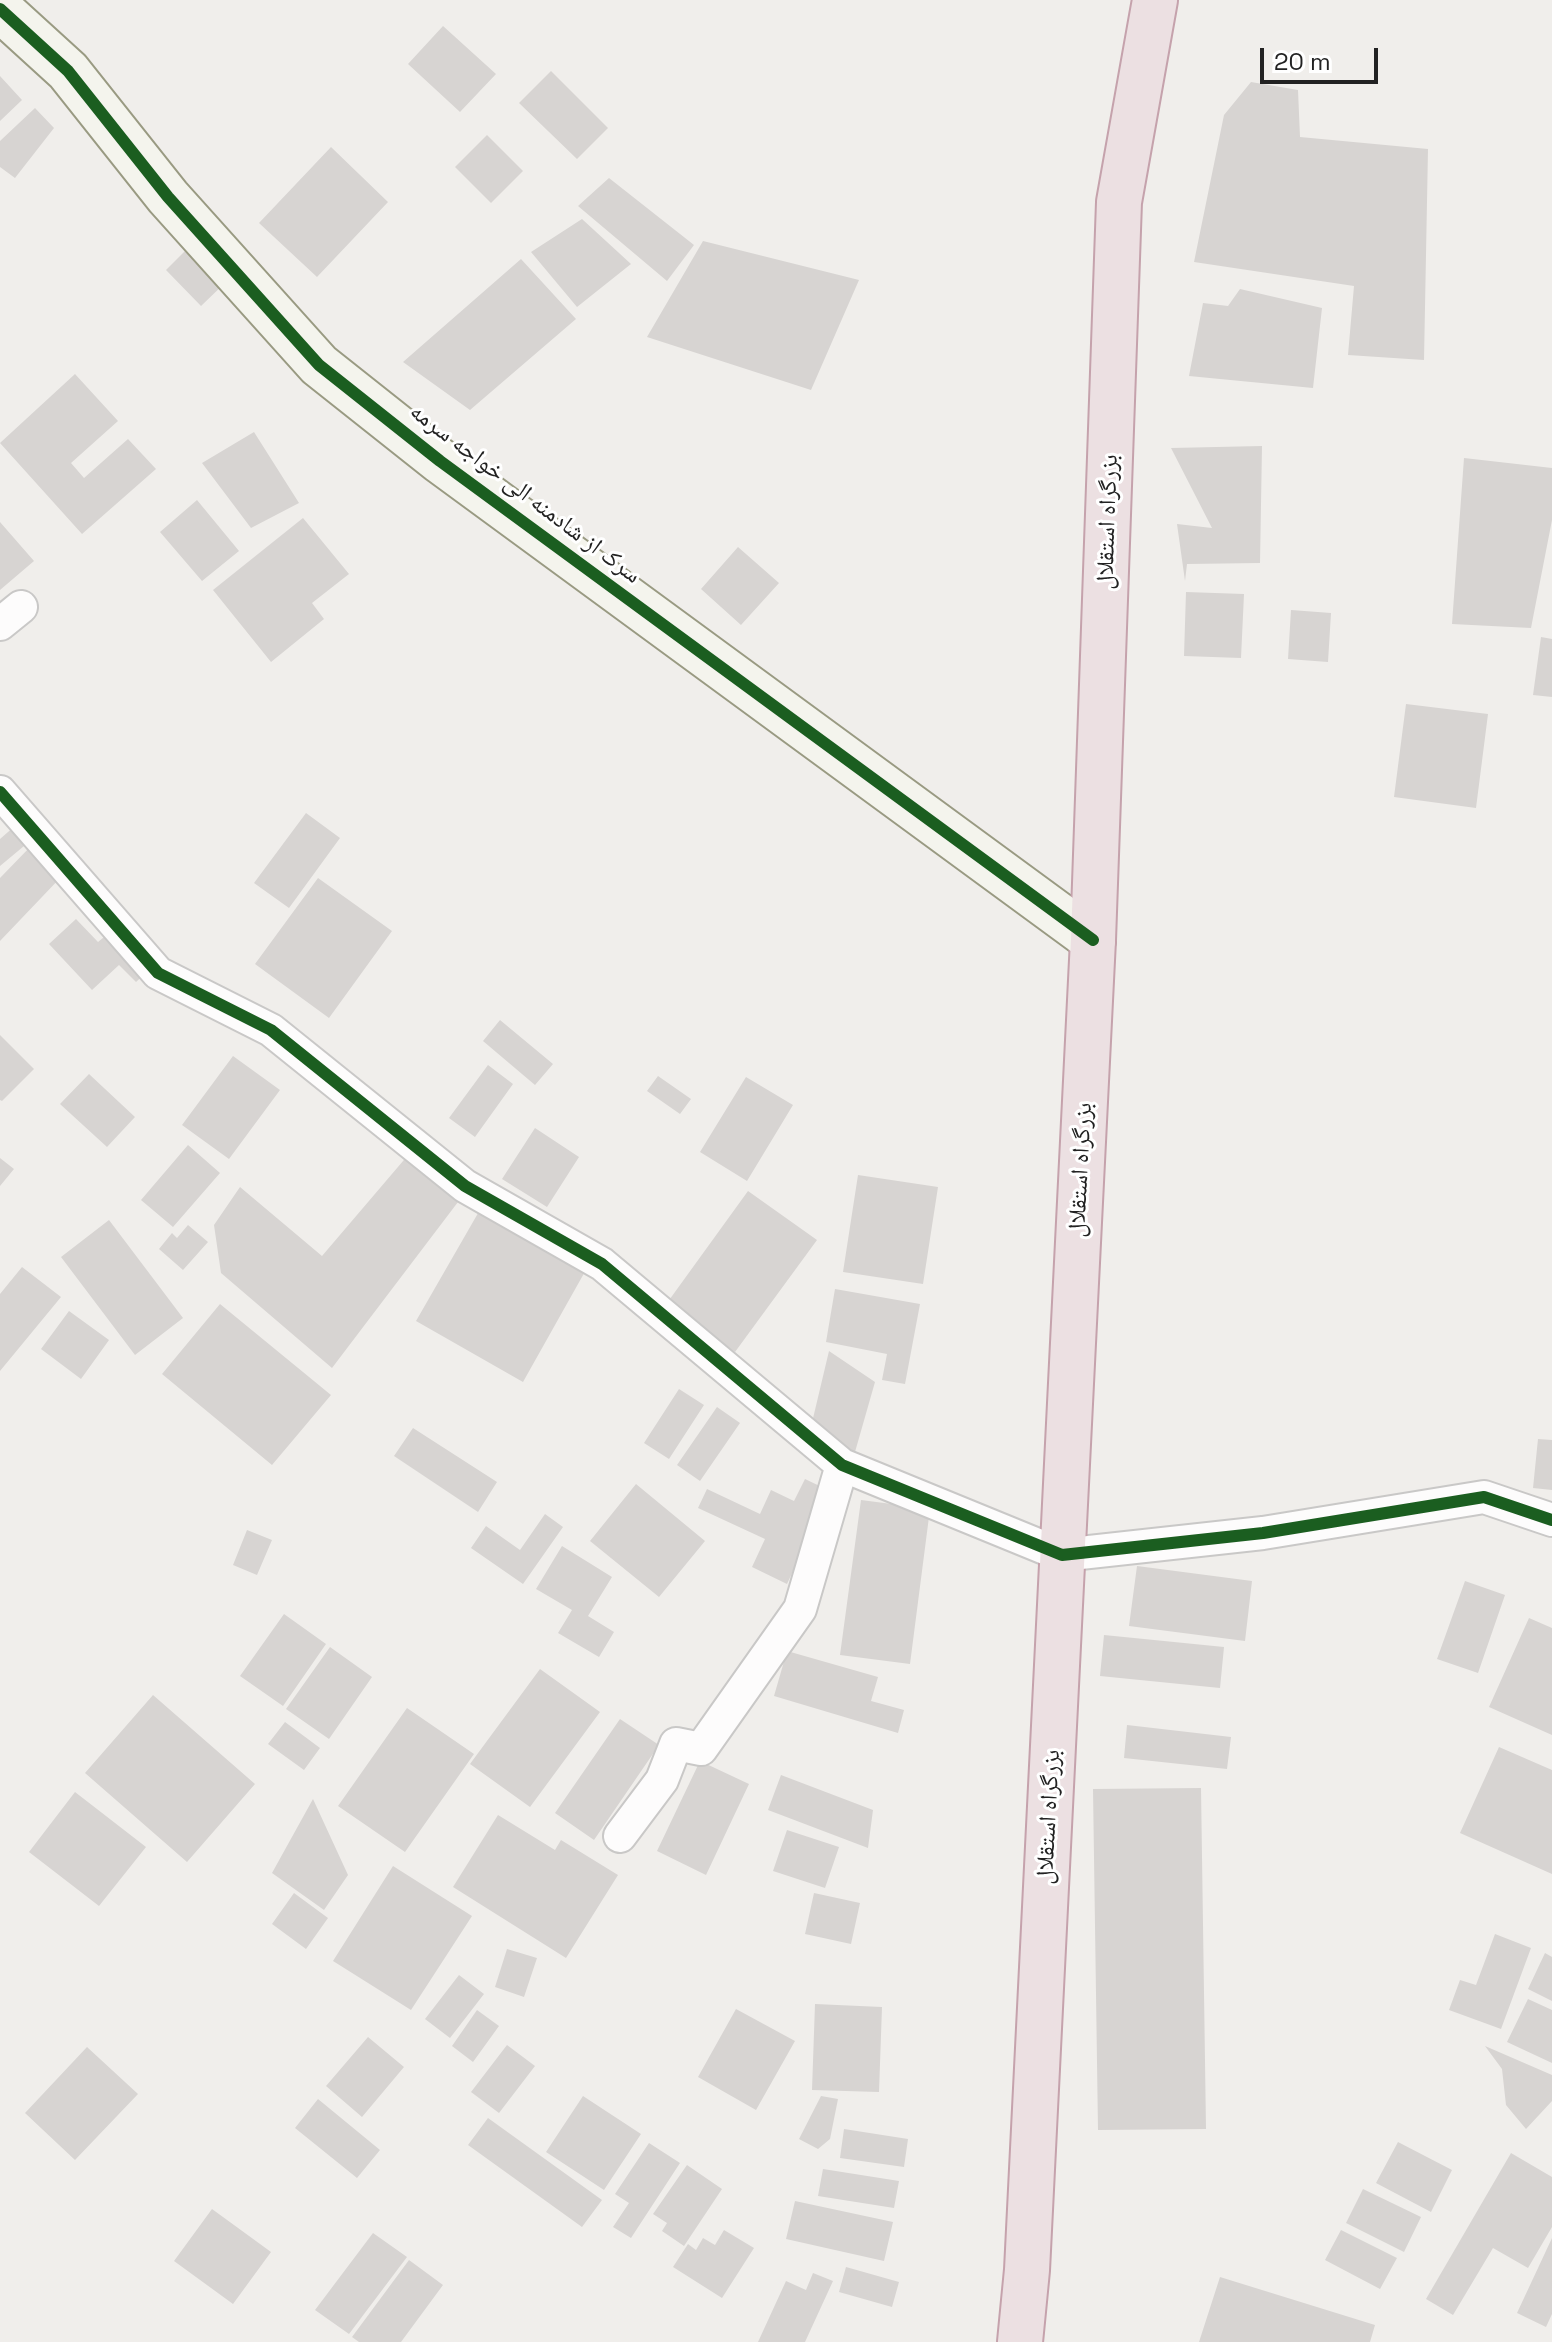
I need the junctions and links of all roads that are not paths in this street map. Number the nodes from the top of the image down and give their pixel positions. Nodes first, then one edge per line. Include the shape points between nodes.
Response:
1 (1155, 0) edge
2 (0, 9) edge
3 (0, 792) edge
4 (1093, 940) junction
5 (842, 1465) junction
6 (1552, 1520) edge
7 (1062, 1555) junction
8 (620, 1836) dead end
9 (1020, 2342) edge

1 - 4 highway, بزرگراه استقلال via 1119,202
2 - 4 street, سرک از شادمنه الی خواجه سرمه via 68,71 168,197 319,365 440,461
3 - 5 street via 158,973 271,1030 465,1186 602,1264
4 - 7 highway, بزرگراه استقلال
5 - 7 street
5 - 8 street via 800,1609 701,1749 676,1744 662,1780
6 - 7 street via 1484,1497 1263,1533
7 - 9 highway, بزرگراه استقلال

